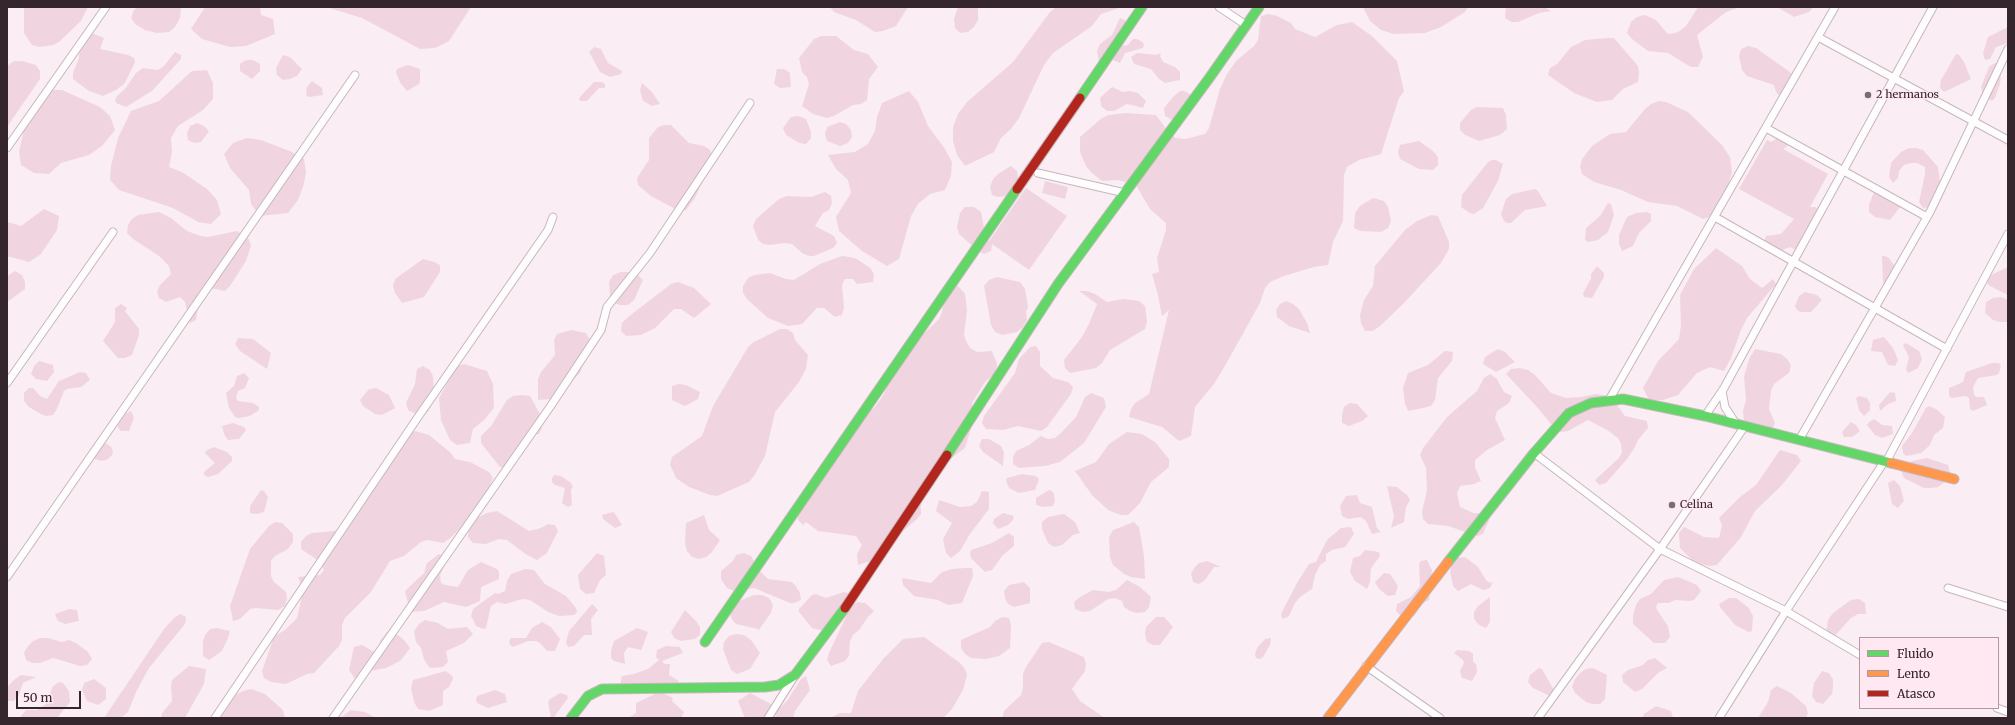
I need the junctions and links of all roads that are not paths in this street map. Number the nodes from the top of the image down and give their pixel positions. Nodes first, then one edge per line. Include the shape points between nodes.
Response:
1 (106, 7) edge
2 (1142, 7) edge
3 (1219, 7) edge
4 (1259, 7) edge
5 (1835, 7) edge
6 (1934, 7) edge
7 (1246, 25) junction
8 (1818, 37) junction
9 (2008, 49) edge
10 (355, 75) dead end
11 (1894, 79) junction
12 (750, 103) dead end
13 (1973, 122) junction
14 (1766, 128) junction
15 (2008, 140) edge
16 (7, 148) edge
17 (1844, 171) junction
18 (1038, 173) dead end
19 (1125, 193) junction
20 (554, 217) dead end
21 (1715, 217) junction
22 (1927, 217) junction
23 (113, 232) dead end
24 (2008, 234) edge
25 (1794, 262) junction
26 (1875, 308) junction
27 (1947, 349) junction
28 (7, 383) edge
29 (1722, 391) junction
30 (1609, 400) junction
31 (1705, 416) junction
32 (1741, 425) junction
33 (1799, 440) junction
34 (1534, 453) junction
35 (1885, 462) junction
36 (1954, 480) dead end
37 (1660, 549) junction
38 (7, 577) edge
39 (1948, 588) dead end
40 (2008, 607) edge
41 (1786, 611) junction
42 (705, 642) dead end
43 (1859, 654) edge
44 (1366, 666) junction
45 (795, 675) junction
46 (215, 718) edge
47 (333, 718) edge
48 (571, 718) edge
49 (768, 718) edge
50 (1328, 718) edge
51 (1440, 718) edge
52 (1538, 718) edge
53 (1719, 718) edge

1 - 16 street
2 - 42 street
3 - 7 street
4 - 7 street
5 - 8 street
6 - 11 street
7 - 19 street
8 - 11 street
8 - 14 street
9 - 13 street
10 - 38 street
11 - 13 street
11 - 17 street
12 - 47 street via 650,253 607,307 601,330 545,414
13 - 15 street
13 - 22 street
14 - 17 street
14 - 21 street
17 - 22 street
17 - 25 street
18 - 19 street
19 - 45 street via 1058,284 900,527 829,632
20 - 46 street via 548,230
21 - 25 street
21 - 30 street
22 - 26 street
23 - 28 street
24 - 27 street
25 - 26 street
25 - 29 street
26 - 27 street
26 - 33 street
27 - 35 street
29 - 31 street
29 - 32 street via 1725,407
30 - 31 street via 1623,399
30 - 34 street via 1591,403 1569,413
31 - 32 street
32 - 33 street
32 - 37 street
33 - 35 street
34 - 37 street
34 - 44 street
35 - 36 street
35 - 41 street
37 - 41 street
37 - 52 street
39 - 40 street
41 - 43 street
41 - 53 street
44 - 50 street
44 - 51 street
45 - 48 street via 779,685 765,687 602,689 588,696
45 - 49 street

